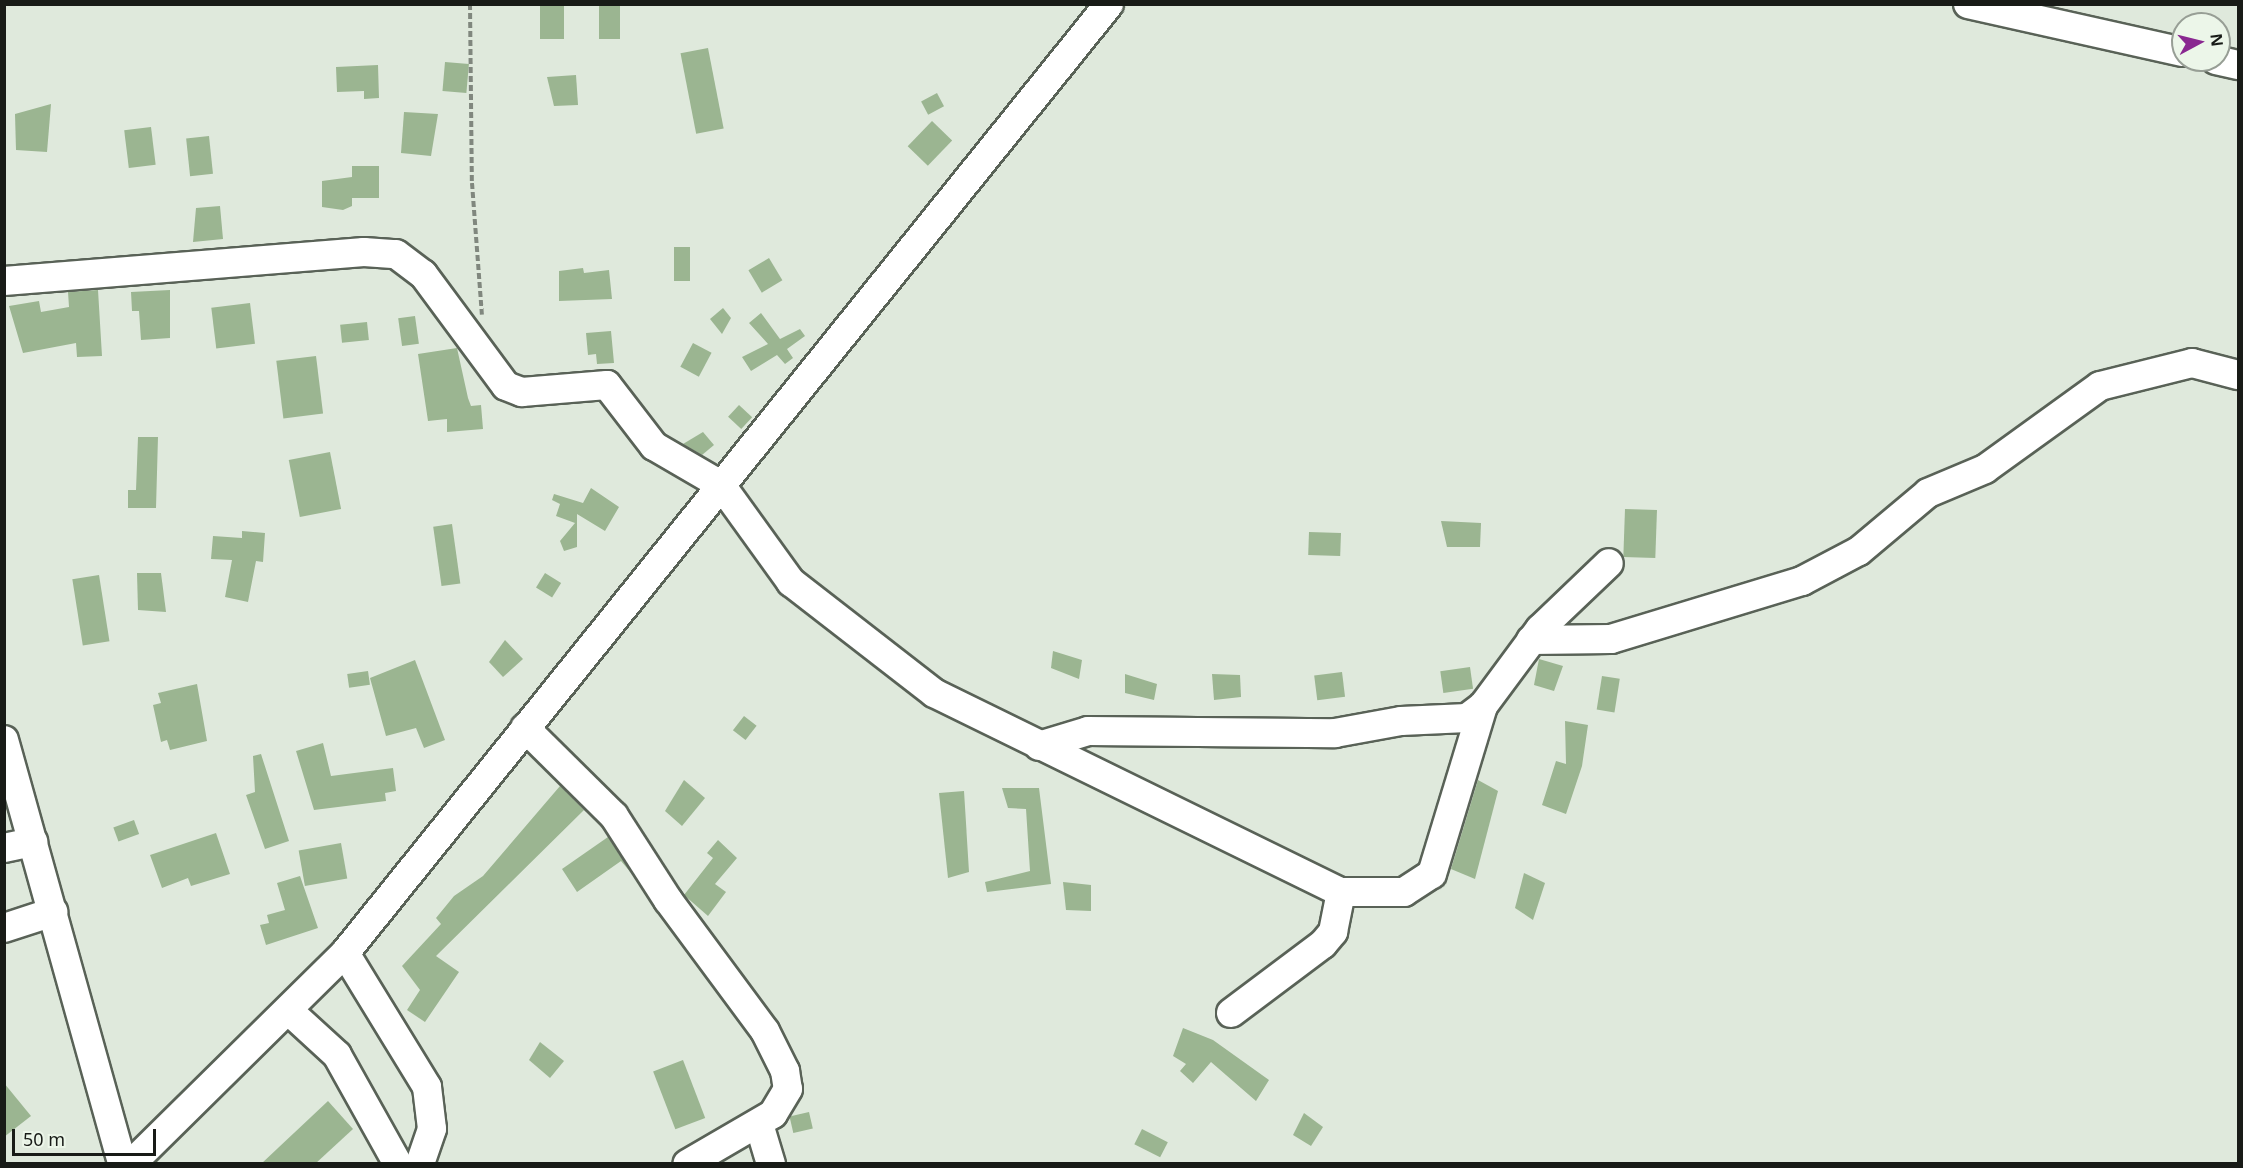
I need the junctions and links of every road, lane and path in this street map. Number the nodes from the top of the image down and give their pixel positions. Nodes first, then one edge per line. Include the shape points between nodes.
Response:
1 (470, 4) edge
2 (1109, 4) edge
3 (1968, 4) edge
4 (2171, 49) edge
5 (4, 281) edge
6 (485, 353) junction
7 (2238, 375) edge
8 (721, 485) junction
9 (1609, 563) dead end
10 (1531, 640) junction
11 (1483, 706) junction
12 (525, 728) junction
13 (4, 740) edge
14 (1039, 746) junction
15 (33, 842) junction
16 (4, 848) edge
17 (1341, 892) junction
18 (53, 912) junction
19 (4, 928) edge
20 (345, 953) junction
21 (289, 1011) junction
22 (1231, 1013) dead end
23 (759, 1124) junction
24 (122, 1164) edge
25 (131, 1164) edge
26 (398, 1164) edge
27 (420, 1164) edge
28 (687, 1164) edge
29 (771, 1164) edge

1 - 6 path via 472,183
2 - 8 street
3 - 4 street
5 - 6 street via 383,252 410,261
6 - 8 street via 500,380 513,390 606,385 654,446
7 - 10 street via 2192,363 2100,386 1985,470 1928,494 1859,551 1802,581 1611,639
8 - 12 street
8 - 14 street via 791,582 836,622 934,693
9 - 10 street
10 - 11 street
11 - 14 street via 1458,720 1420,718 1335,733 1088,731
11 - 17 street via 1432,874 1404,891
12 - 20 street
12 - 23 street via 614,816 668,900 765,1031 785,1071 788,1089 781,1106
13 - 15 street
14 - 17 street
15 - 16 street
15 - 18 street
17 - 22 street via 1333,932 1323,945
18 - 19 street
18 - 24 street
20 - 21 street
20 - 27 street via 427,1087 432,1129
21 - 25 street
21 - 26 street via 337,1054
23 - 28 street
23 - 29 street

